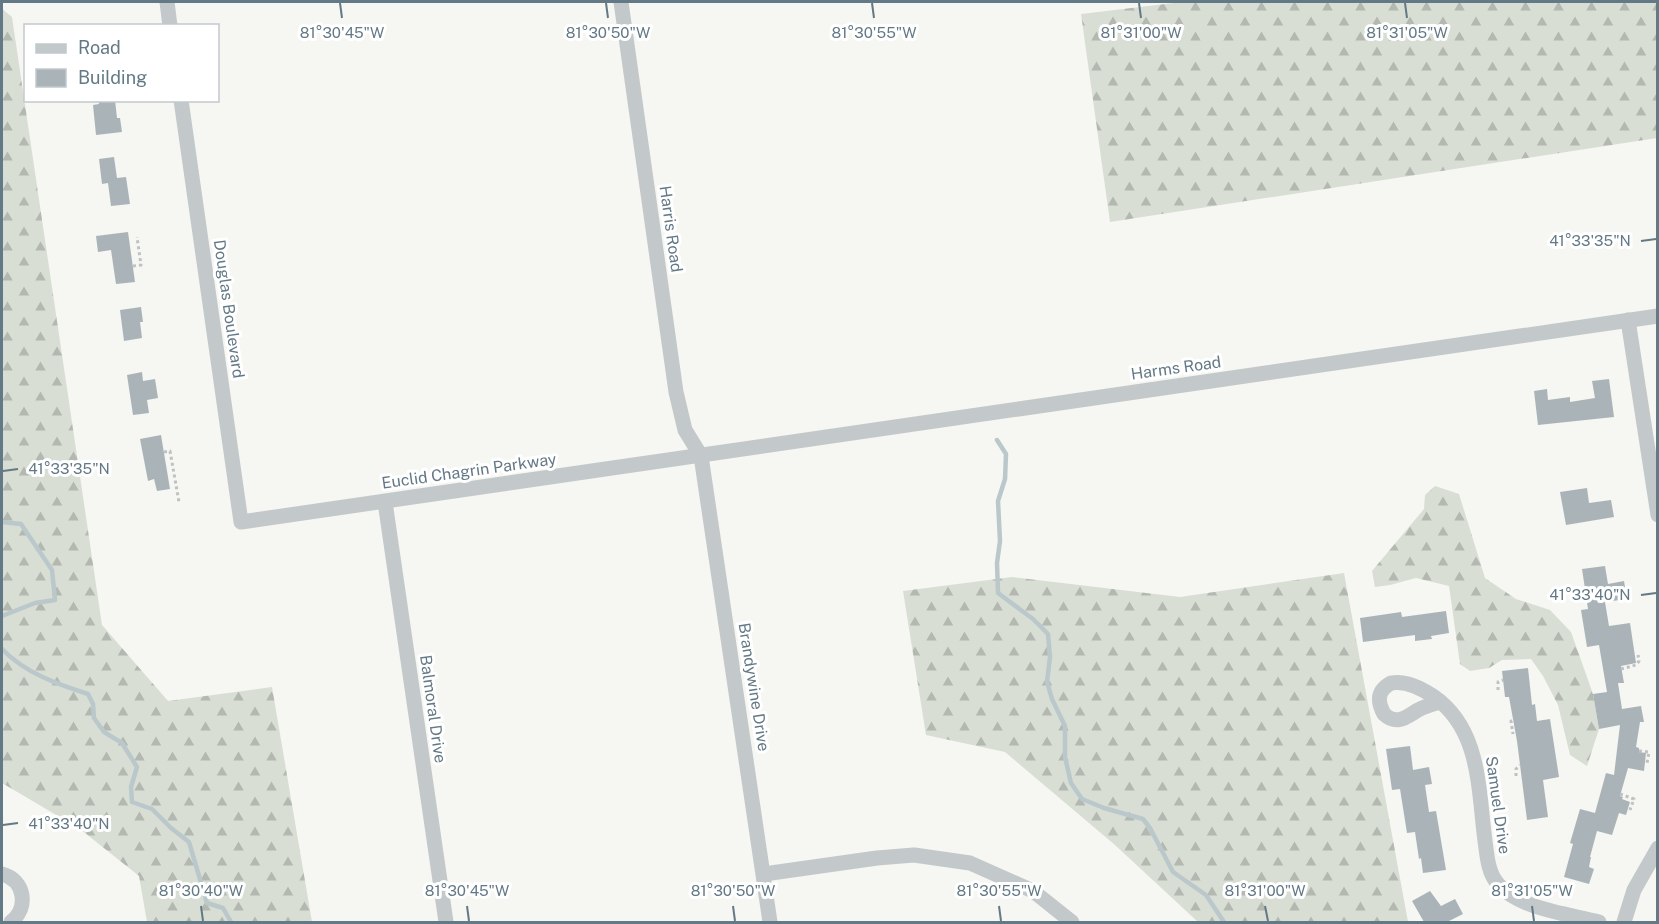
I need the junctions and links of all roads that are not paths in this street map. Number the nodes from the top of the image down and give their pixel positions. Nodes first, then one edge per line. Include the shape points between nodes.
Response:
1 (167, 2) edge
2 (621, 2) edge
3 (171, 24) edge
4 (181, 102) edge
5 (1658, 316) edge
6 (1628, 320) junction
7 (701, 456) junction
8 (385, 502) junction
9 (1658, 515) edge
10 (242, 522) joint
11 (1441, 702) dead end
12 (1658, 848) edge
13 (2, 874) edge
14 (764, 874) junction
15 (11, 922) edge
16 (446, 922) edge
17 (770, 922) edge
18 (1072, 922) edge
19 (1599, 922) edge
20 (1624, 922) edge

1 - 3 street
2 - 7 street, Harris Road via 676,392 685,430
4 - 10 street, Douglas Boulevard
5 - 6 street, Harms Road
6 - 7 street, Harms Road
6 - 9 street
7 - 8 street, Euclid Chagrin Parkway
7 - 14 street, Brandywine Drive
8 - 10 street, Euclid Chagrin Parkway
8 - 16 street, Balmoral Drive
11 - 19 street, Samuel Drive via 1464,728 1472,748 1488,863 1496,882 1526,903
12 - 20 street via 1634,890
13 - 15 street via 14,881 22,895 21,911
14 - 17 street, Brandywine Drive
14 - 18 street via 914,855 970,863 1033,891

